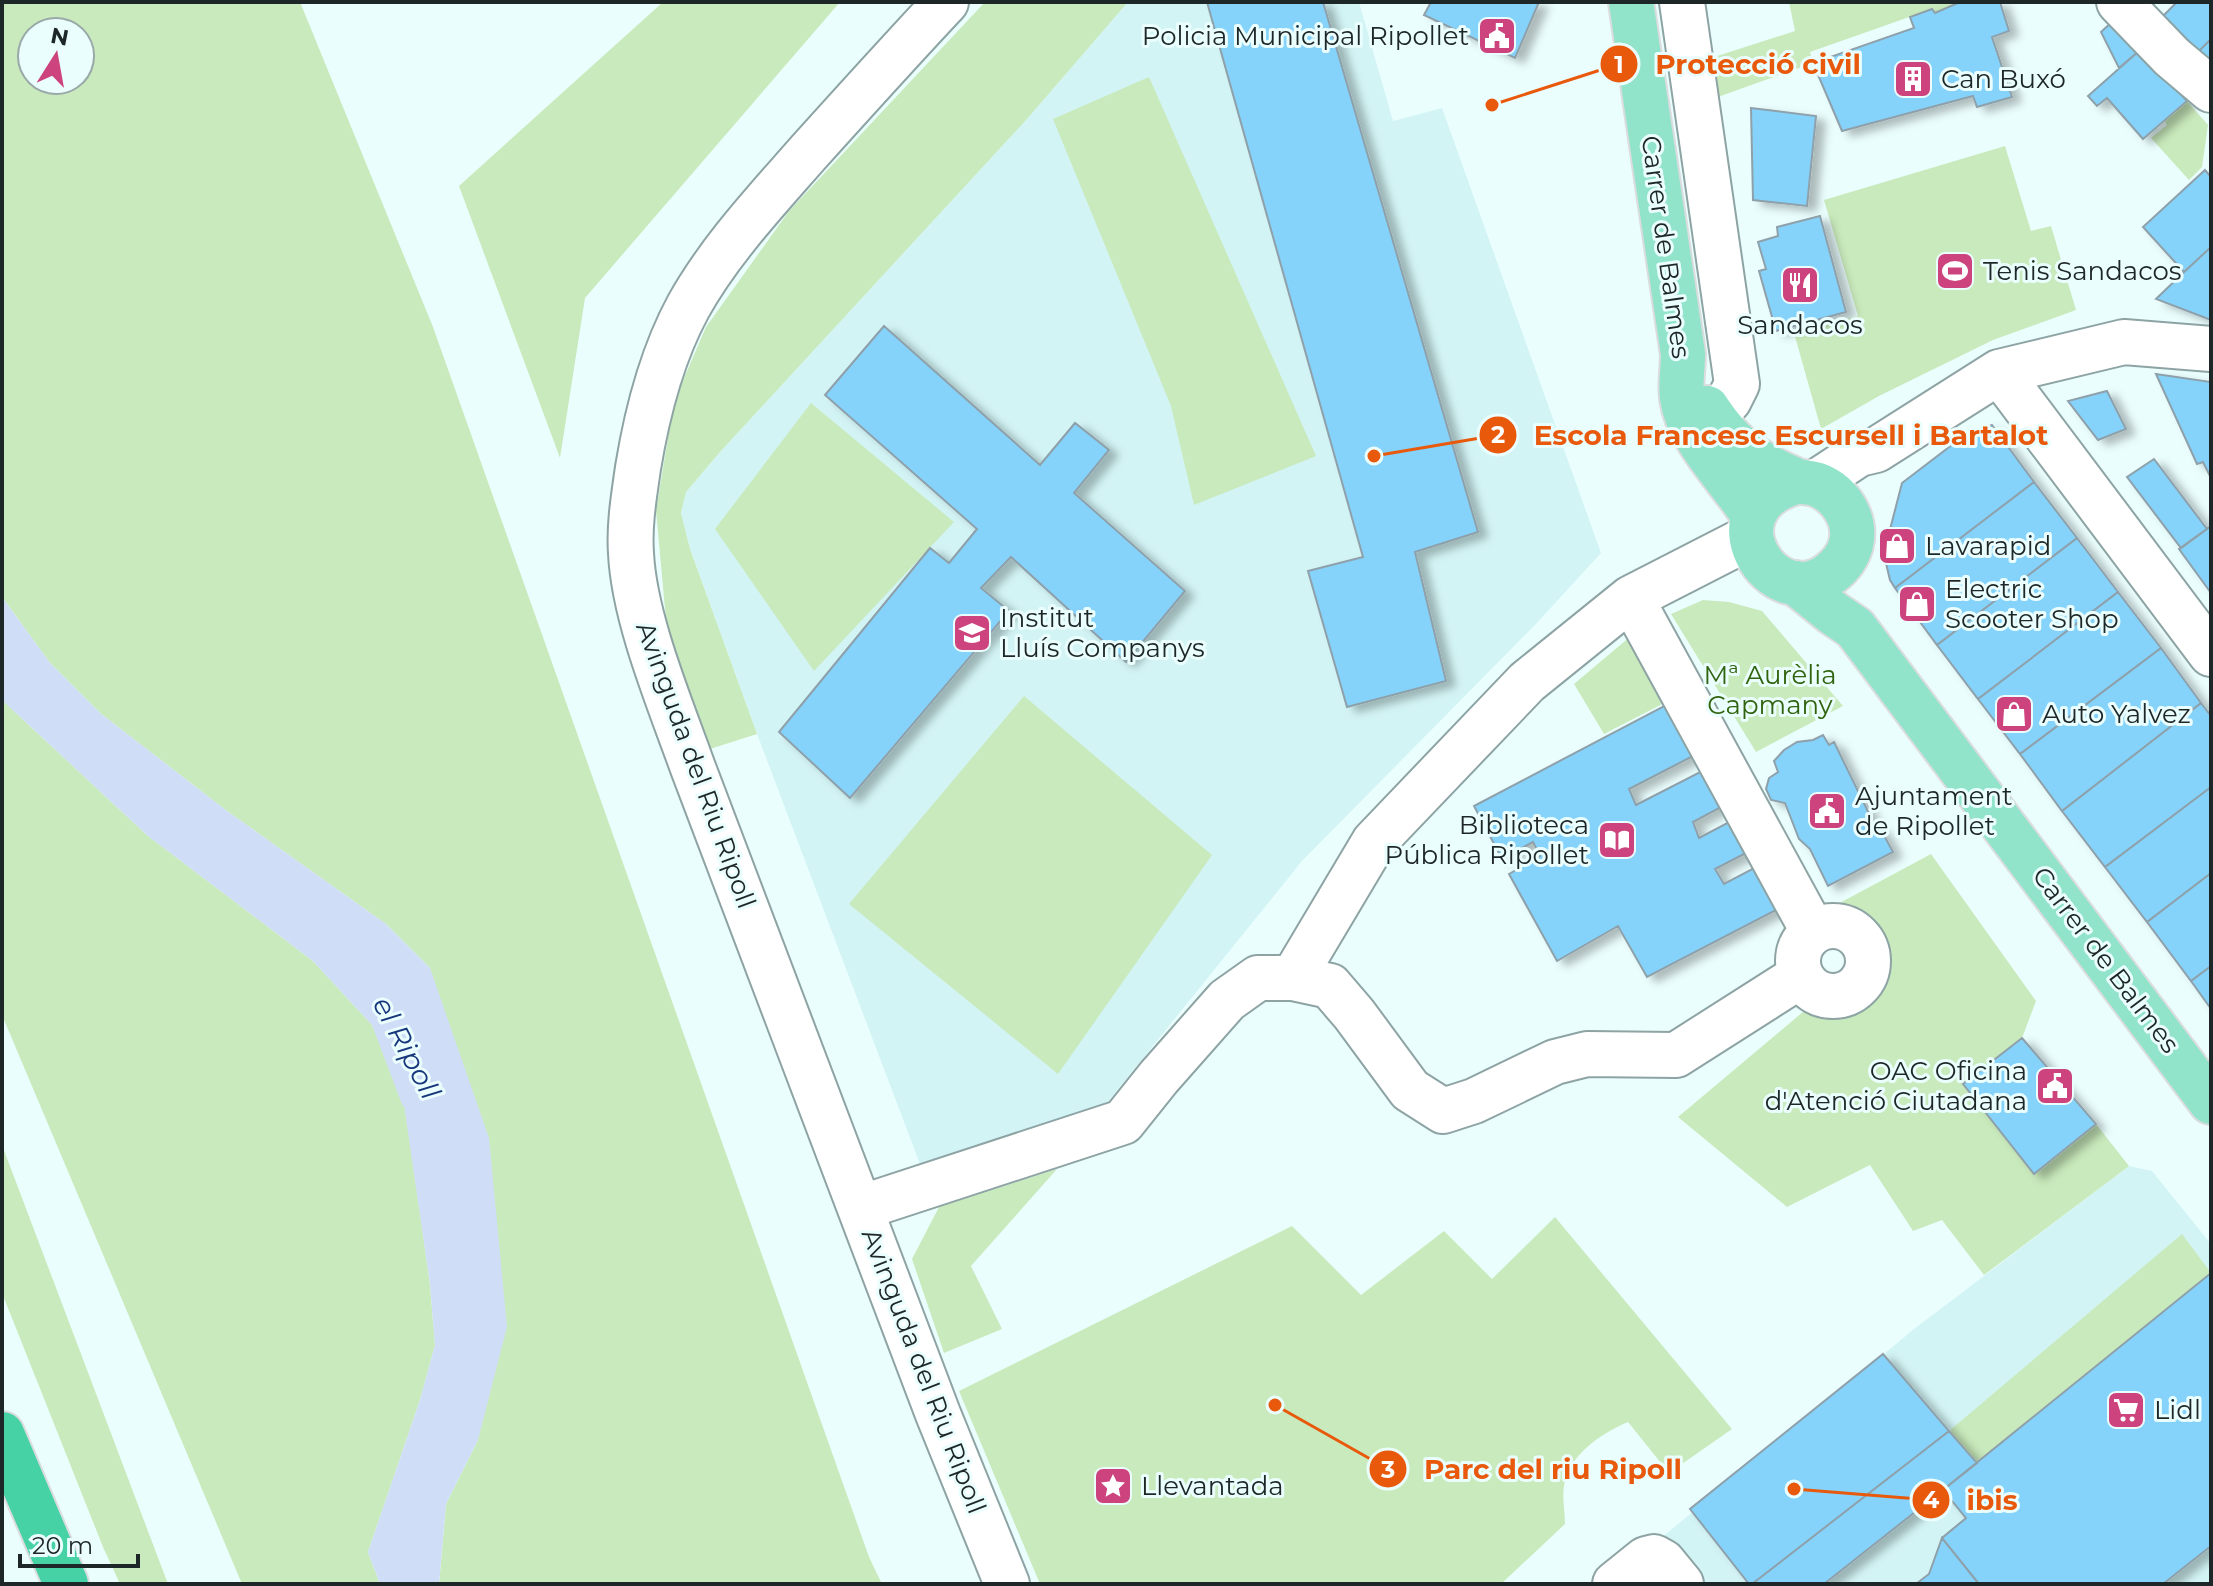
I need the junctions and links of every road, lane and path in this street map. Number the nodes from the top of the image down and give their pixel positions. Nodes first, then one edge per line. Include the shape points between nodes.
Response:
1 (946, 2) edge
2 (1631, 2) edge
3 (1682, 2) edge
4 (2119, 2) edge
5 (2172, 57) junction
6 (2211, 90) edge
7 (2211, 117) edge
8 (2211, 349) edge
9 (1683, 354) junction
10 (1999, 372) junction
11 (1713, 417) junction
12 (1876, 450) junction
13 (1807, 482) junction
14 (1752, 526) junction
15 (1849, 535) junction
16 (1796, 583) junction
17 (1631, 598) junction
18 (1855, 628) junction
19 (2211, 654) edge
20 (1813, 931) junction
21 (1800, 976) junction
22 (1293, 978) junction
23 (2211, 1102) edge
24 (860, 1208) junction
25 (2, 1434) edge
26 (1668, 1570) edge
27 (66, 1584) edge
28 (1007, 1584) edge
29 (1615, 1584) edge

1 - 24 street, Avinguda del Riu Ripoll via 766,200 711,270 687,309 660,372 634,494 631,553 640,609 665,689
2 - 9 main road, Carrer de Balmes
3 - 11 street via 1737,384
4 - 5 street
5 - 6 street
5 - 7 street via 2167,65
8 - 10 street via 2124,342
9 - 11 main road
9 - 14 main road, Carrer de Balmes via 1682,399 1690,424 1729,479
10 - 12 street
10 - 19 street
11 - 13 main road via 1756,460
12 - 13 street
12 - 15 street
13 - 14 main road via 1780,486 1766,496
13 - 15 main road via 1830,491 1842,503
14 - 16 main road via 1755,554 1765,568
14 - 17 street
15 - 16 main road via 1839,566 1827,577
15 - 18 main road
16 - 18 main road, Carrer de Balmes
17 - 20 street
17 - 22 street via 1527,682 1374,842
18 - 23 main road, Carrer de Balmes
20 - 21 street via 1797,956
20 - 21 street via 1835,925 1855,933 1868,953 1865,976 1849,993 1827,996
21 - 22 street via 1676,1055 1587,1054 1555,1062 1443,1111 1410,1090 1330,986
22 - 24 street via 1258,978 1227,1000 1123,1122
24 - 28 street, Avinguda del Riu Ripoll
25 - 27 highway
26 - 29 street via 1646,1559

